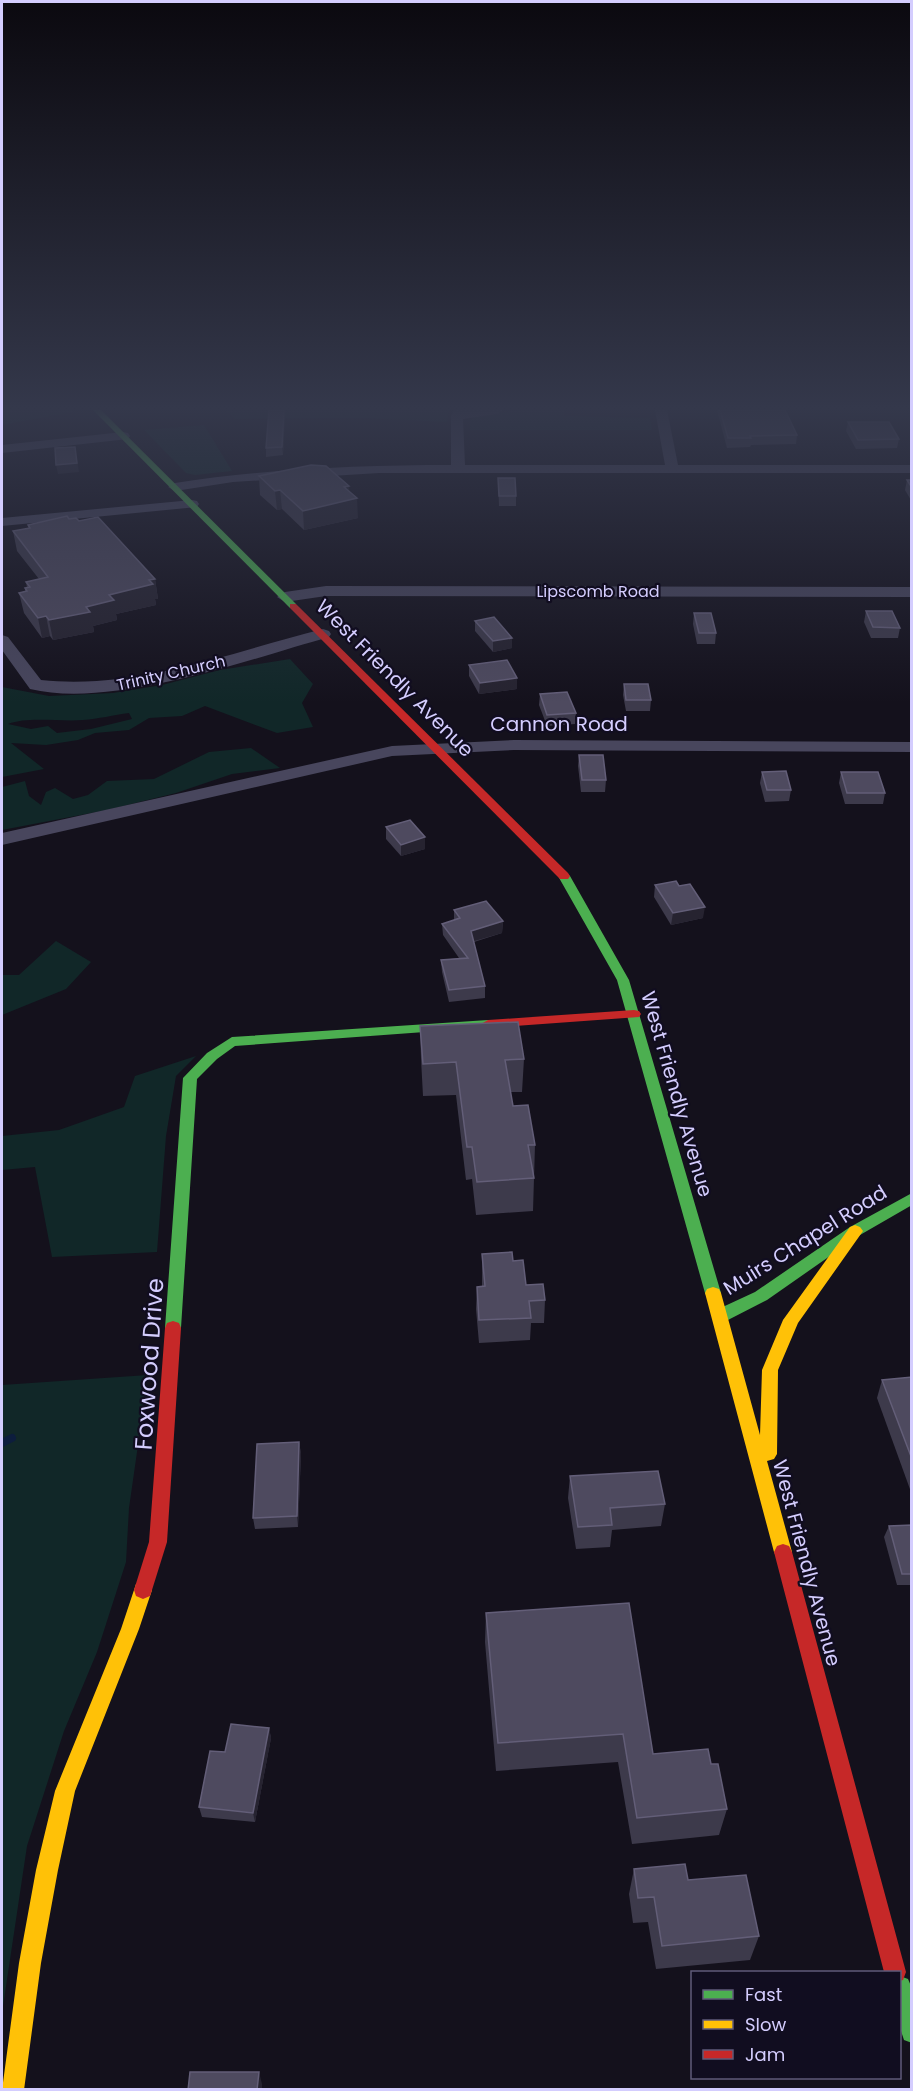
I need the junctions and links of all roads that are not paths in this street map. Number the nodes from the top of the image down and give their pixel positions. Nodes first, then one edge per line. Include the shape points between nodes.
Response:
1 (154, 508) edge
2 (196, 508) edge
3 (2, 522) edge
4 (912, 592) edge
5 (285, 597) junction
6 (323, 634) junction
7 (2, 640) edge
8 (912, 747) edge
9 (438, 750) junction
10 (2, 839) edge
11 (634, 1014) junction
12 (912, 1198) edge
13 (855, 1231) junction
14 (720, 1316) junction
15 (767, 1490) junction
16 (896, 1971) edge
17 (901, 1992) edge
18 (912, 2032) edge
19 (12, 2090) edge

1 - 3 street
2 - 5 main road, West Friendly Avenue
4 - 5 street, Lipscomb Road via 326,591
5 - 6 main road, West Friendly Avenue
6 - 7 street, Trinity Church via 117,687 60,689 36,685
6 - 9 main road, West Friendly Avenue
8 - 9 street, Cannon Road via 514,746
9 - 10 street, Cannon Road via 392,751
9 - 11 main road, West Friendly Avenue via 564,876 623,980
11 - 14 main road, West Friendly Avenue
11 - 19 main road, Foxwood Drive via 231,1042 190,1078 158,1542 130,1629 65,1791 34,1940
12 - 13 main road, Muirs Chapel Road
13 - 14 main road, Muirs Chapel Road via 761,1296
13 - 15 main road via 791,1320 770,1370
14 - 15 main road, West Friendly Avenue
15 - 16 main road, West Friendly Avenue
17 - 18 main road

